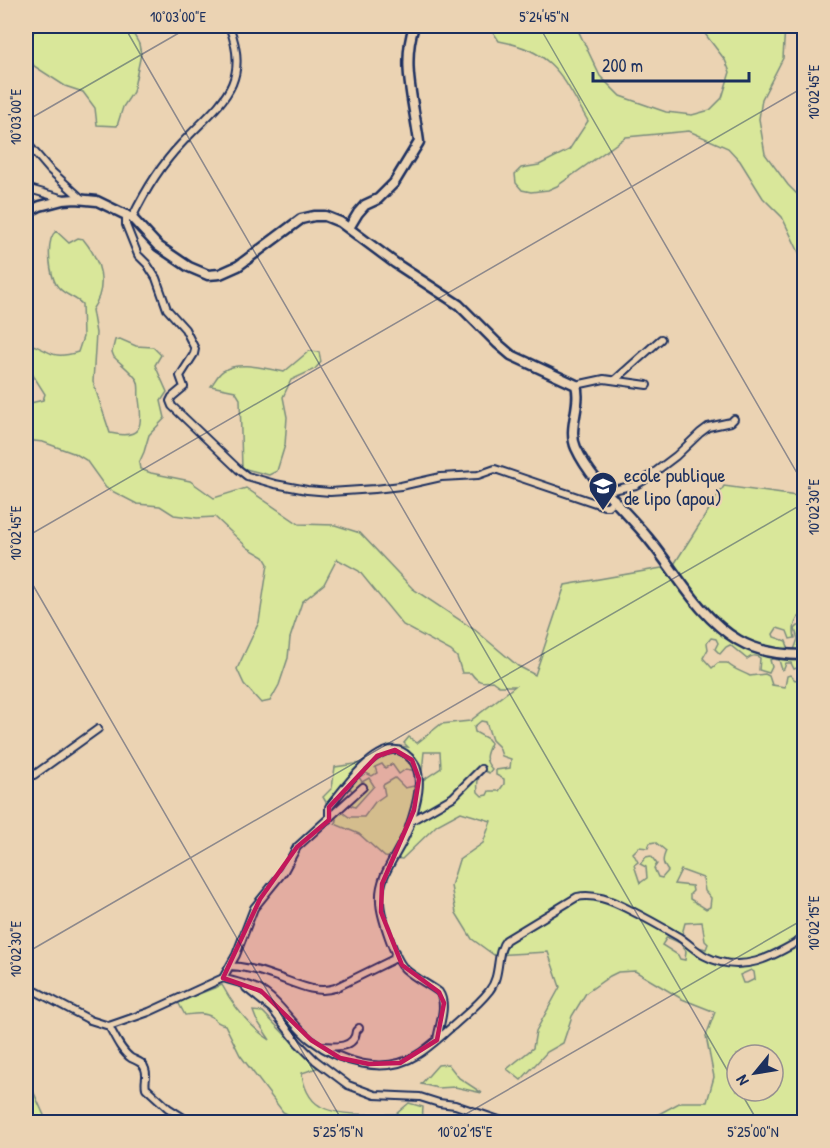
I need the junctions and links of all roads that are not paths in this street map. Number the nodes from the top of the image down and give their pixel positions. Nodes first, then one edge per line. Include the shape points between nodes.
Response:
1 (229, 26) edge
2 (414, 26) edge
3 (26, 142) edge
4 (26, 188) edge
5 (82, 199) junction
6 (68, 200) junction
7 (26, 213) edge
8 (129, 216) junction
9 (349, 228) junction
10 (661, 339) dead end
11 (615, 380) junction
12 (576, 385) junction
13 (646, 385) dead end
14 (734, 419) dead end
15 (608, 491) junction
16 (615, 499) junction
17 (804, 655) edge
18 (98, 729) dead end
19 (481, 769) dead end
20 (26, 776) edge
21 (363, 787) dead end
22 (329, 819) junction
23 (411, 821) junction
24 (804, 938) edge
25 (395, 950) junction
26 (230, 966) junction
27 (223, 978) junction
28 (238, 983) junction
29 (26, 986) edge
30 (109, 1026) junction
31 (359, 1028) dead end
32 (437, 1040) junction
33 (320, 1046) junction
34 (190, 1122) edge
35 (505, 1122) edge

1 - 8 street via 237,52 229,92 181,144
2 - 9 street via 408,59 418,142 394,183 378,199 365,205
3 - 5 street
4 - 6 street
5 - 6 street
5 - 8 street via 97,201
6 - 7 street
8 - 9 street via 158,246 208,275 238,266 301,219 326,216
8 - 16 street via 126,225 138,255 156,278 167,309 185,329 195,349 180,375 184,387 172,397 172,406 247,476 330,492 401,486 495,469 604,506
9 - 12 street via 459,305 511,355
10 - 11 street
11 - 12 street
11 - 13 street
12 - 15 street via 575,444
14 - 15 street via 700,433 636,485
15 - 16 street
16 - 17 street via 696,602 735,639 755,649
18 - 20 street via 34,775
19 - 23 street via 453,797
21 - 22 street
22 - 23 street via 329,807 354,776 377,756 395,750 412,760 417,770 419,779
22 - 26 street via 297,847 284,871 260,899
23 - 25 street via 388,867 380,899
24 - 32 street via 764,959 733,965 704,955 618,904 589,896 577,897 506,940 489,991
25 - 26 street via 392,960 328,990
25 - 32 street via 405,969 442,997
26 - 27 street
27 - 28 street
27 - 30 street
28 - 33 street via 266,994
28 - 35 street via 263,1000 315,1060 348,1084 375,1095 420,1097 463,1107
29 - 30 street
30 - 34 street via 125,1052 145,1067 144,1083 151,1094
31 - 33 street via 353,1042
32 - 33 street via 416,1056 380,1065 340,1058

